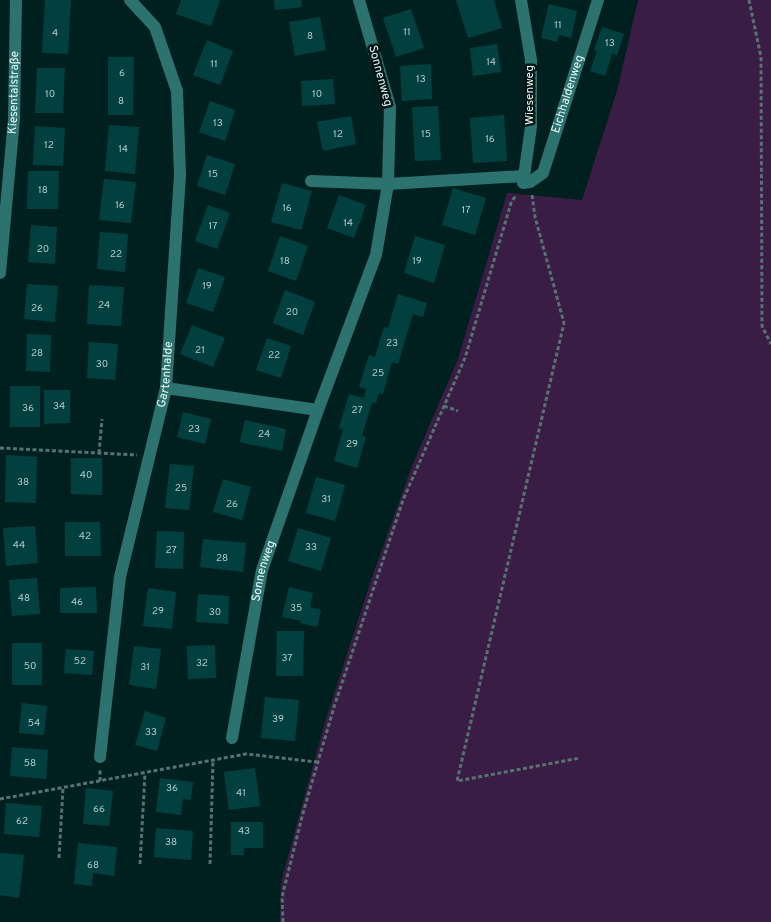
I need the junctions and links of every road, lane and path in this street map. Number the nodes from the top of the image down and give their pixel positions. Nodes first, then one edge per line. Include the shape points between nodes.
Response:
1 (16, 0) edge
2 (130, 0) edge
3 (358, 0) edge
4 (521, 0) edge
5 (598, 0) edge
6 (749, 0) edge
7 (526, 180) junction
8 (311, 181) dead end
9 (388, 184) junction
10 (0, 273) edge
11 (771, 344) edge
12 (166, 388) junction
13 (444, 406) junction
14 (318, 410) junction
15 (458, 411) dead end
16 (102, 419) dead end
17 (0, 448) edge
18 (99, 453) junction
19 (150, 456) junction
20 (232, 738) dead end
21 (100, 757) dead end
22 (580, 758) dead end
23 (213, 760) junction
24 (317, 762) junction
25 (145, 773) junction
26 (63, 788) junction
27 (0, 799) edge
28 (59, 858) dead end
29 (140, 864) dead end
30 (210, 864) dead end
31 (283, 922) edge

1 - 10 street, Kiesentalstraße via 14,119
2 - 12 street, Gartenhalde via 155,27 177,92 180,175
3 - 9 street, Sonnenweg via 390,106
4 - 7 street, Wiesenweg via 531,60
5 - 7 street, Eichhaldenweg via 543,173
6 - 11 path via 761,57 762,326
7 - 9 street
7 - 13 path via 511,203 465,358
7 - 22 path via 564,323 456,781
8 - 9 street
9 - 14 street, Sonnenweg via 376,255
12 - 14 street
12 - 19 street, Gartenhalde
13 - 15 path
13 - 24 path via 403,500
14 - 20 street, Sonnenweg via 262,570
16 - 18 path
17 - 18 path
18 - 19 path
19 - 21 street, Gartenhalde via 120,577
23 - 24 path via 246,754
23 - 25 path
23 - 30 path
24 - 31 path via 282,898
25 - 26 path
25 - 29 path
26 - 27 path
26 - 28 path

